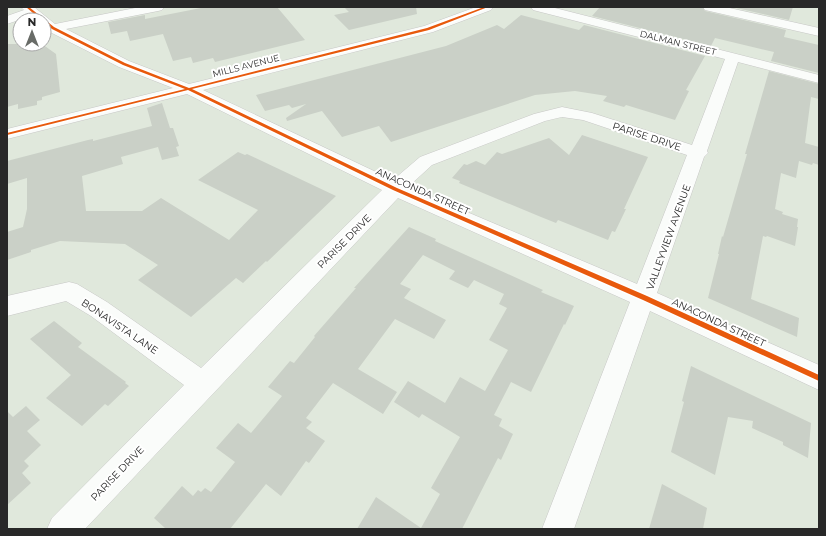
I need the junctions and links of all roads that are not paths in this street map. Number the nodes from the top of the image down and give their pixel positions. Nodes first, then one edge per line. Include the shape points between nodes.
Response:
1 (158, 7) edge
2 (487, 7) edge
3 (537, 7) edge
4 (709, 7) edge
5 (750, 7) edge
6 (30, 9) edge
7 (7, 20) edge
8 (819, 21) edge
9 (53, 28) junction
10 (819, 32) edge
11 (734, 56) junction
12 (819, 79) edge
13 (189, 89) junction
14 (7, 134) edge
15 (699, 152) junction
16 (396, 189) junction
17 (645, 298) junction
18 (7, 306) edge
19 (819, 378) edge
20 (202, 384) junction
21 (63, 529) edge
22 (558, 529) edge

1 - 9 street
2 - 13 street, MILLS AVENUE via 428,29
3 - 11 street, DALMAN STREET
4 - 10 street
5 - 8 street
6 - 7 street
6 - 9 street, ANACONDA STREET
9 - 13 street, ANACONDA STREET via 124,64
11 - 12 street, DALMAN STREET
11 - 15 street, VALLEYVIEW AVENUE
13 - 14 street, MILLS AVENUE
13 - 16 street, ANACONDA STREET
15 - 16 street, PARISE DRIVE via 586,116 562,112 426,161
15 - 17 street, VALLEYVIEW AVENUE
16 - 17 street, ANACONDA STREET
16 - 20 street, PARISE DRIVE
17 - 19 street, ANACONDA STREET
17 - 22 street, VALLEYVIEW AVENUE
18 - 20 street, BONAVISTA LANE via 69,292 99,309
20 - 21 street, PARISE DRIVE

